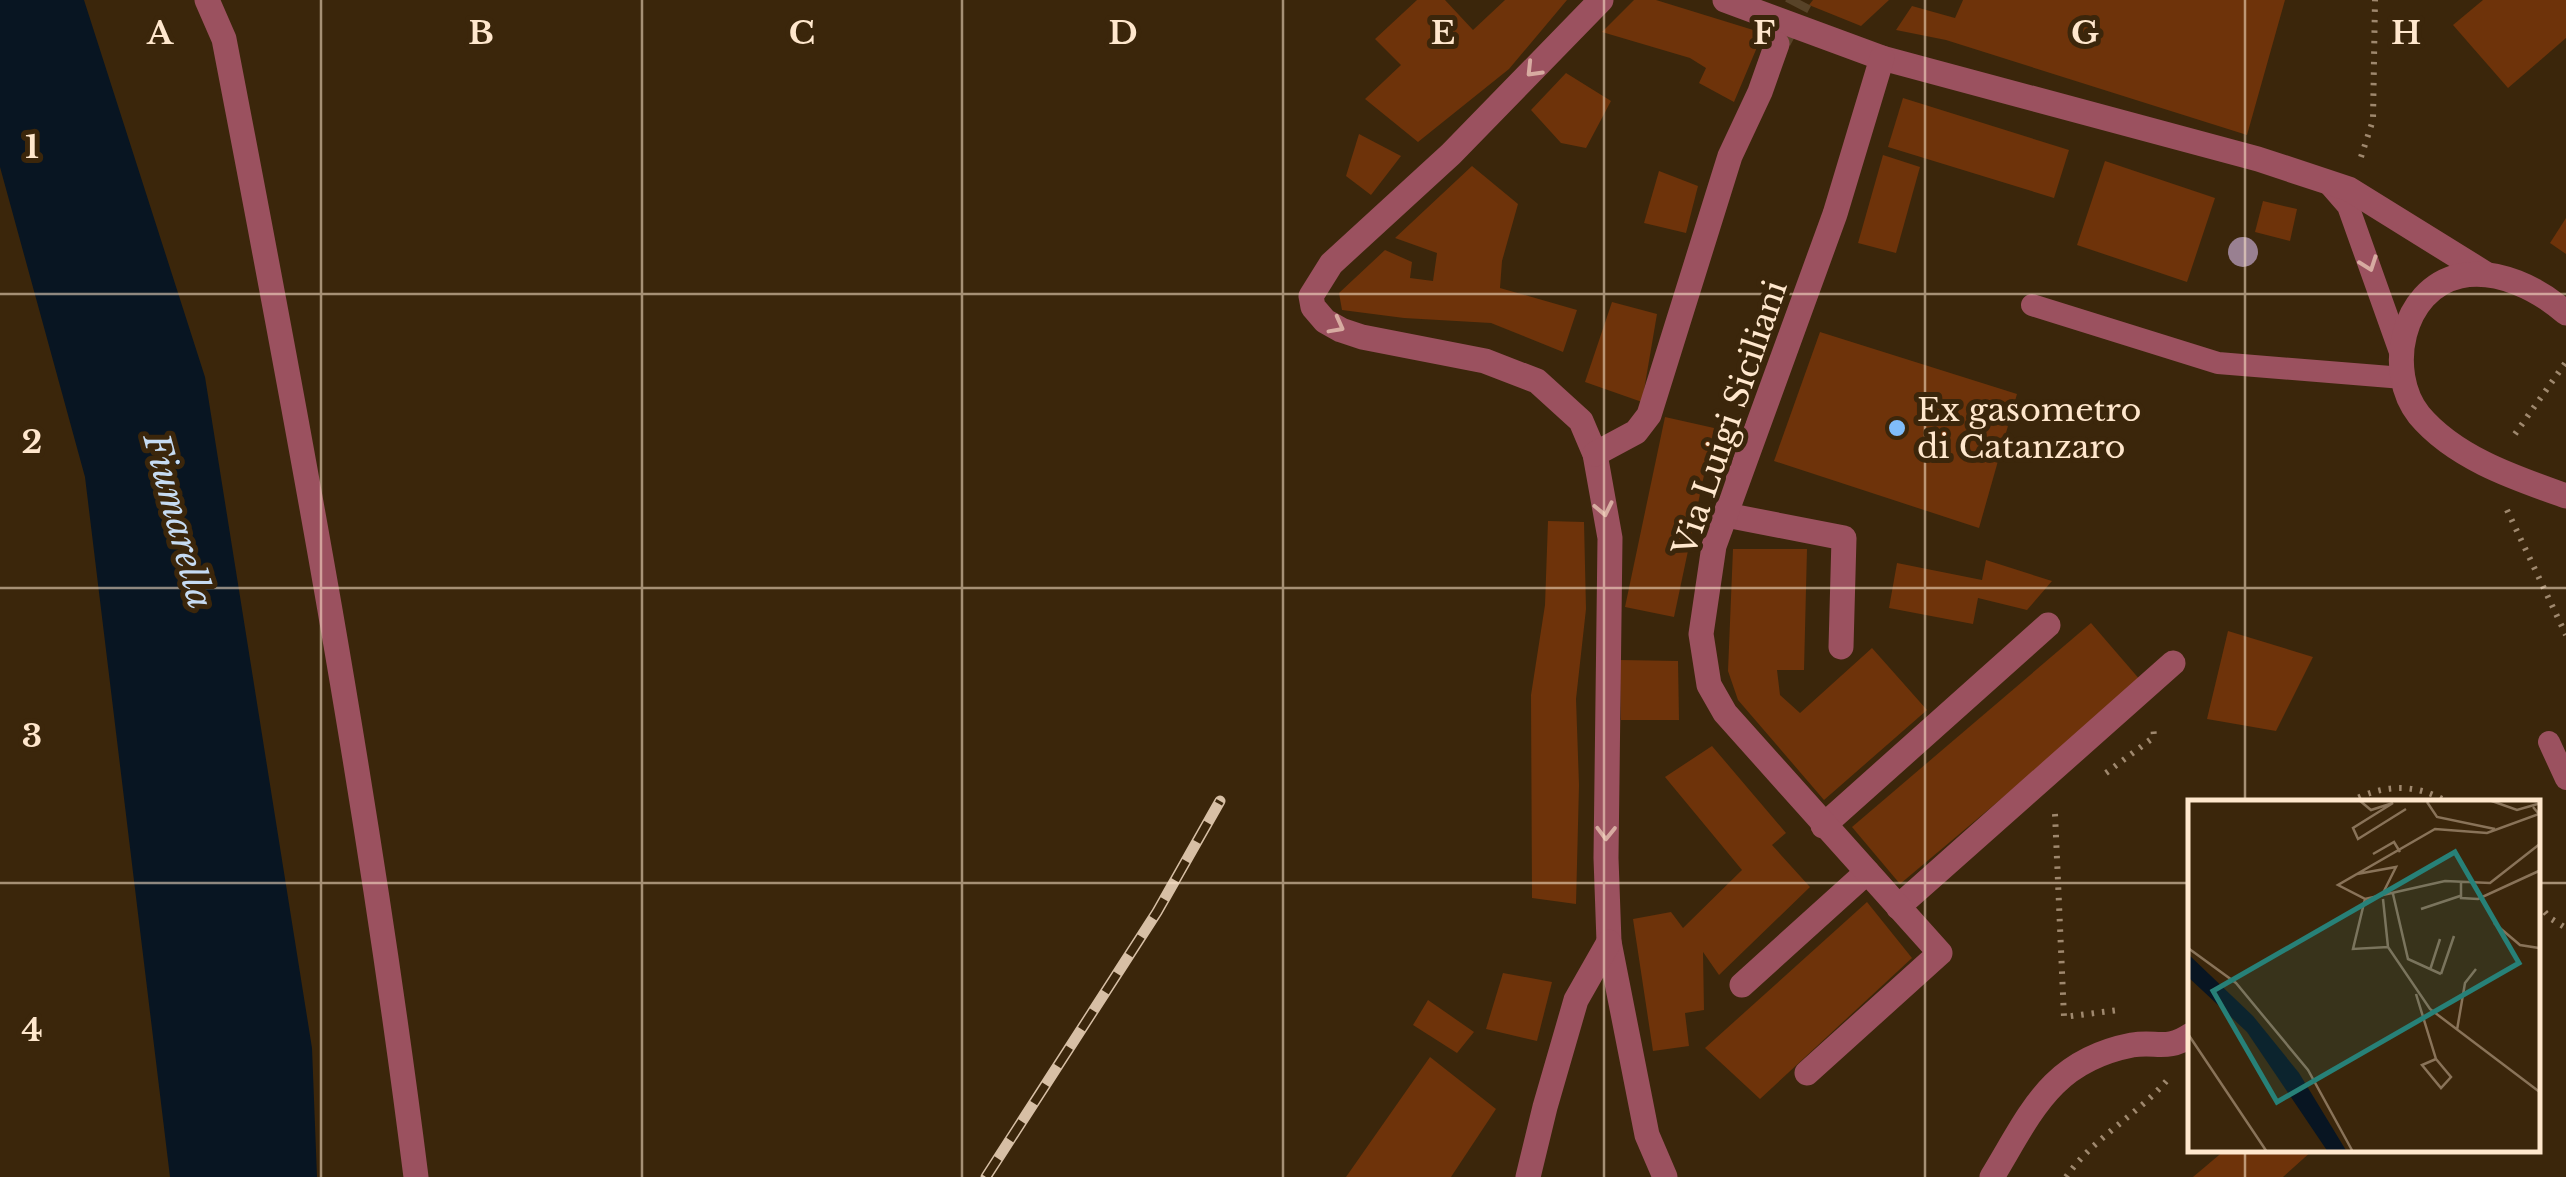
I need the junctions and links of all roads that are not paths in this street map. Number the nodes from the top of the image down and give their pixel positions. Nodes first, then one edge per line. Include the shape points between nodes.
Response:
1 (207, 0) edge
2 (1600, 0) edge
3 (1725, 0) edge
4 (1777, 44) tunnel mouth
5 (1882, 58) junction
6 (2338, 186) junction
7 (2486, 274) junction
8 (2032, 305) dead end
9 (2566, 313) edge
10 (2400, 352) junction
11 (2403, 378) junction
12 (1595, 454) junction
13 (2566, 496) edge
14 (1726, 514) junction
15 (2048, 625) dead end
16 (1841, 646) dead end
17 (2174, 663) dead end
18 (2549, 742) dead end
19 (2566, 779) edge
20 (1824, 826) junction
21 (1866, 872) junction
22 (1898, 907) junction
23 (1609, 942) junction
24 (1742, 985) dead end
25 (2188, 1037) edge
26 (1807, 1073) dead end
27 (416, 1177) edge
28 (1528, 1177) edge
29 (1665, 1177) edge
30 (1992, 1177) edge

1 - 27 street via 224,39 312,494
2 -> 12 street via 1451,154 1331,264 1311,296 1313,307 1340,330 1485,360 1537,381 1581,421
3 - 5 street
4 - 12 street via 1730,156 1649,415 1636,432
5 - 6 street
5 - 14 street, Via Luigi Siciliani via 1835,214
6 - 7 street
6 -> 10 lane
7 - 9 street via 2534,291
7 - 10 street via 2459,276 2424,299
8 - 11 lane via 2218,364
10 - 11 street
11 - 13 street via 2420,416 2460,450
12 -> 23 street via 1610,538
14 - 16 street via 1844,538
14 - 20 street, Via Luigi Siciliani via 1714,546 1702,634 1710,685 1726,713
15 - 20 street
17 - 22 street
18 - 19 lane
20 - 21 street, Via Luigi Siciliani
21 - 22 street, Via Luigi Siciliani
21 - 24 street
22 - 26 street, Via Luigi Siciliani via 1940,953
23 - 28 street via 1576,1000
23 - 29 street via 1647,1135
25 - 30 street via 2176,1044 2135,1044 2062,1075 2046,1088

